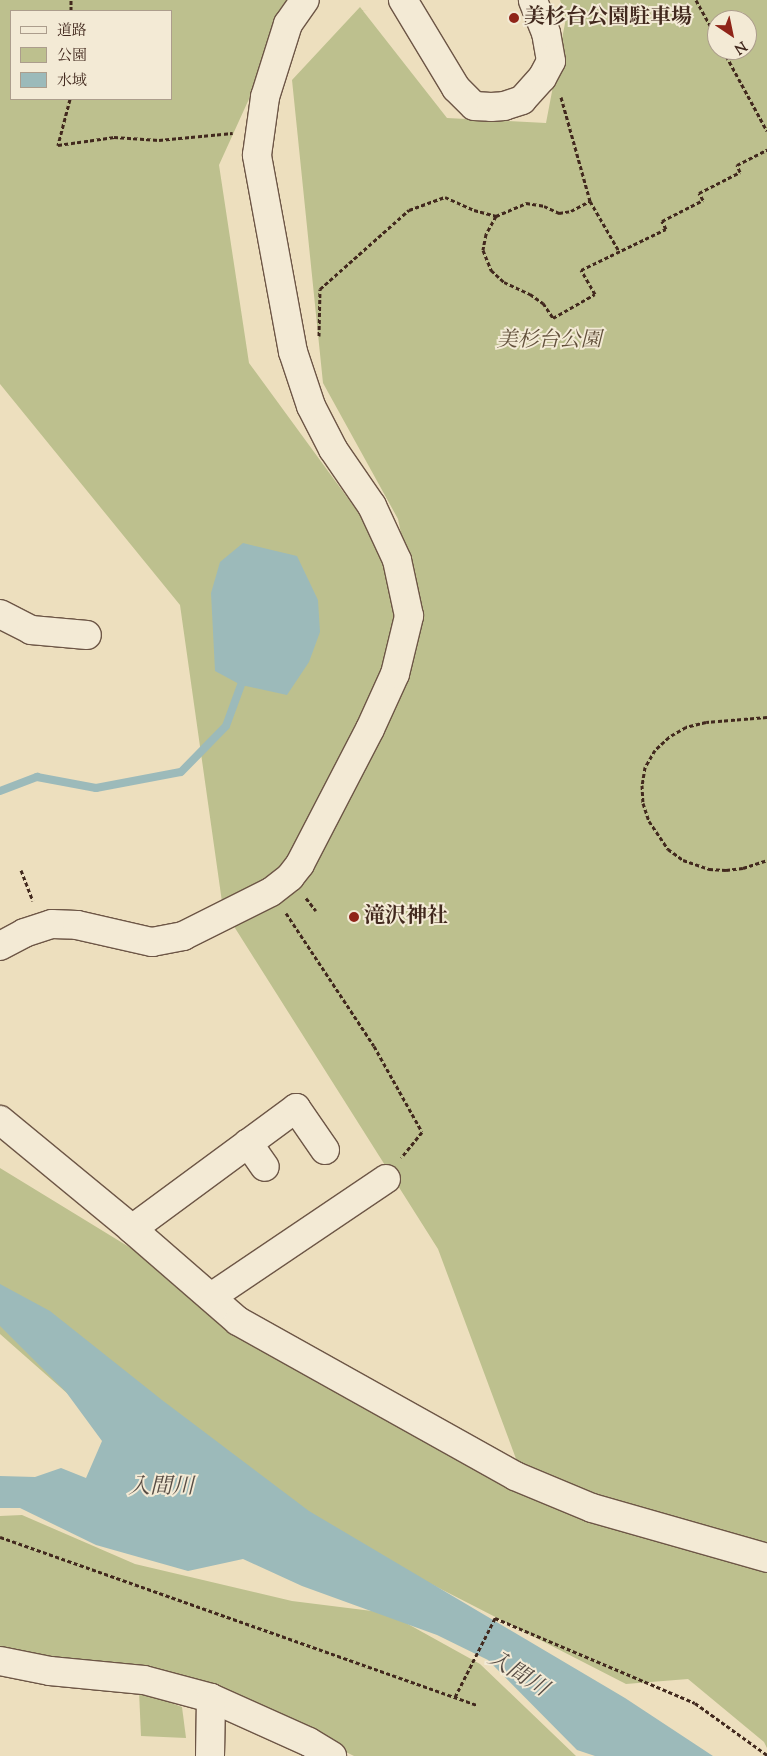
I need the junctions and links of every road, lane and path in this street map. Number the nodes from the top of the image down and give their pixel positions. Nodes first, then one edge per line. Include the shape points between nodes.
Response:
1 (305, 0) edge
2 (403, 0) edge
3 (533, 0) edge
4 (696, 0) edge
5 (707, 20) edge
6 (728, 60) edge
7 (551, 61) junction
8 (70, 100) edge
9 (767, 131) edge
10 (224, 134) dead end
11 (767, 150) edge
12 (590, 201) junction
13 (496, 216) junction
14 (619, 251) junction
15 (319, 346) dead end
16 (0, 614) edge
17 (87, 635) dead end
18 (767, 717) edge
19 (767, 860) edge
20 (21, 870) dead end
21 (290, 919) dead end
22 (42, 925) junction
23 (0, 946) edge
24 (0, 1120) edge
25 (248, 1144) junction
26 (324, 1150) dead end
27 (265, 1167) dead end
28 (386, 1178) joint
29 (132, 1229) junction
30 (211, 1297) junction
31 (0, 1537) edge
32 (767, 1558) edge
33 (0, 1661) edge
34 (455, 1697) junction
35 (211, 1698) junction
36 (477, 1705) dead end
37 (767, 1755) edge
38 (210, 1756) edge
39 (332, 1756) edge

1 - 22 street via 288,24 265,97 257,155 293,352 308,397 333,449 372,506 397,560 409,616 395,674 370,729 290,878 270,892 183,936 152,942 77,925
2 - 7 street via 456,88 474,106 504,106 522,100 542,78
3 - 7 street via 546,33
4 - 5 path
6 - 9 path
7 - 12 path
8 - 10 path via 58,145 114,137 159,140
11 - 14 path via 737,165 740,172 699,193 703,200 662,221 666,228
12 - 13 path via 559,213 526,203
12 - 14 path
13 - 14 path via 486,234 483,250 491,270 504,282 543,303 553,318 595,294 581,270
13 - 15 path via 444,197 409,210 320,289
16 - 17 street via 31,630
18 - 19 path via 706,722 686,727 655,750 646,767 642,786 649,821 668,849 684,860 709,869 726,870
20 - 22 path
21 - 28 path via 374,1046 422,1132
22 - 23 street
24 - 29 street
25 - 26 street via 296,1108
25 - 27 street
25 - 29 street
28 - 30 street
29 - 30 street
30 - 32 street via 238,1321 515,1476 592,1508
31 - 34 path
33 - 35 street via 50,1671 144,1680
34 - 36 path
34 - 37 path via 495,1618 695,1703
35 - 38 street
35 - 39 street via 309,1742

